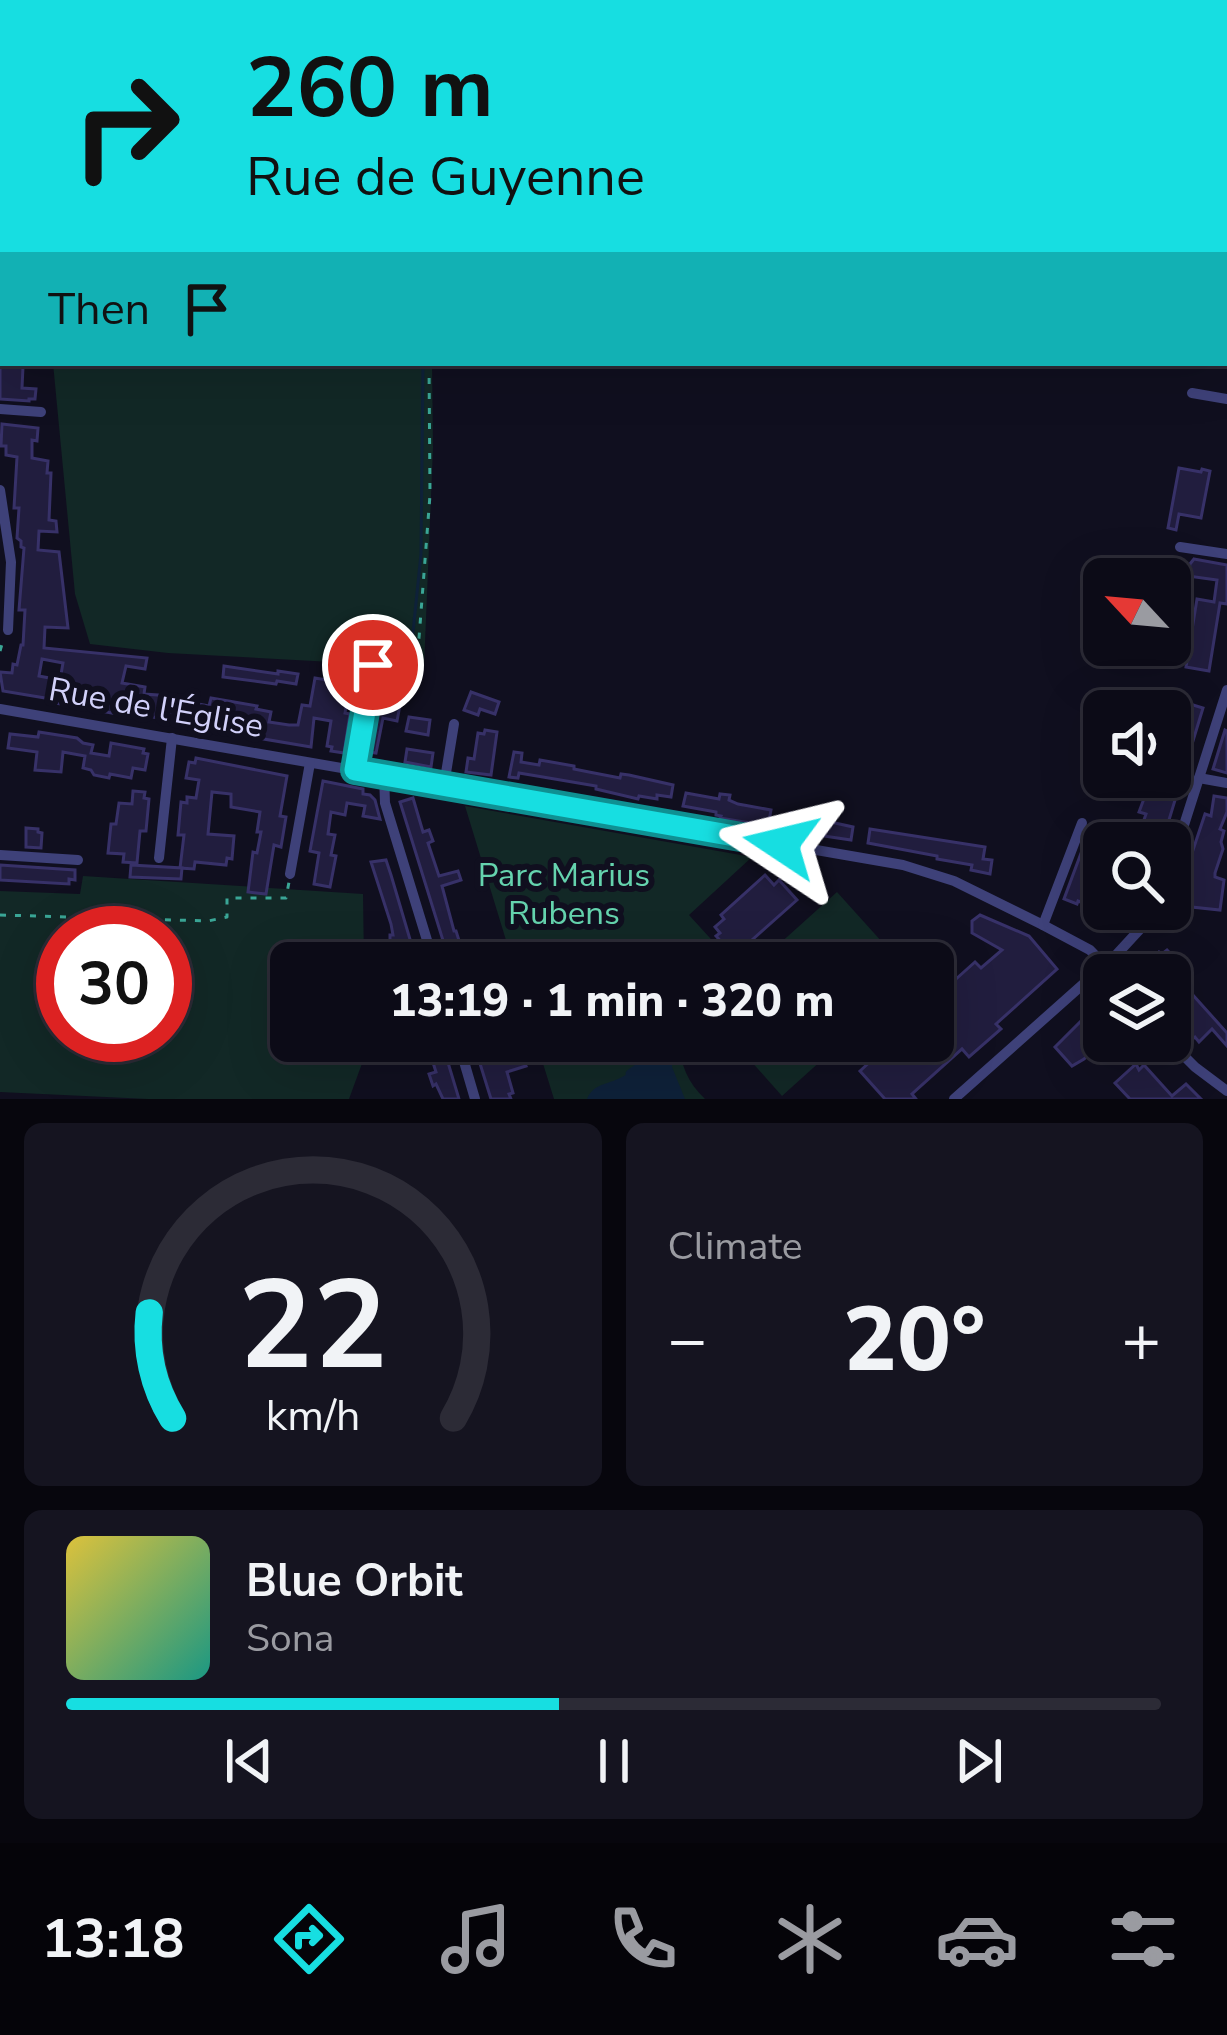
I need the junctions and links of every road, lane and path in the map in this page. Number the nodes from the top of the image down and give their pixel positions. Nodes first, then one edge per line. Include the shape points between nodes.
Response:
1 (429, 366) edge
2 (1192, 393) dead end
3 (1227, 399) edge
4 (0, 409) edge
5 (41, 412) dead end
6 (0, 490) edge
7 (1180, 547) dead end
8 (1227, 554) edge
9 (8, 630) dead end
10 (373, 665) joint
11 (1227, 690) edge
12 (0, 709) edge
13 (454, 724) dead end
14 (172, 739) junction
15 (310, 763) junction
16 (355, 770) junction
17 (385, 775) junction
18 (1199, 778) junction
19 (1227, 783) edge
20 (444, 785) junction
21 (1185, 822) edge
22 (1082, 823) dead end
23 (0, 855) edge
24 (159, 858) dead end
25 (78, 860) dead end
26 (290, 874) joint
27 (0, 915) edge
28 (1043, 925) junction
29 (428, 942) edge
30 (1094, 954) edge
31 (1083, 992) edge
32 (1191, 1061) edge
33 (464, 1062) edge
34 (1227, 1075) edge
35 (1222, 1088) edge
36 (475, 1099) edge
37 (954, 1099) edge

1 - 10 path via 419,638 409,656
2 - 3 street
4 - 5 street
6 - 9 street via 11,562
7 - 8 street
10 - 16 street
11 - 18 street
12 - 14 street, Rue de l'Église
13 - 20 street
14 - 15 street, Rue de l'Église
14 - 24 street
15 - 16 street, Rue de l'Église
15 - 26 street
16 - 17 street, Rue de l'Église
17 - 20 street, Rue de l'Église
17 - 29 street via 384,799
18 - 19 street
18 - 21 street
20 - 28 street, Rue de l'Église via 903,865
22 - 28 street
23 - 25 street
26 - 27 path via 286,898 227,898 227,917 208,921
28 - 30 street, Rue de l'Église
31 - 37 street
32 - 35 street
33 - 36 street
34 - 35 street

